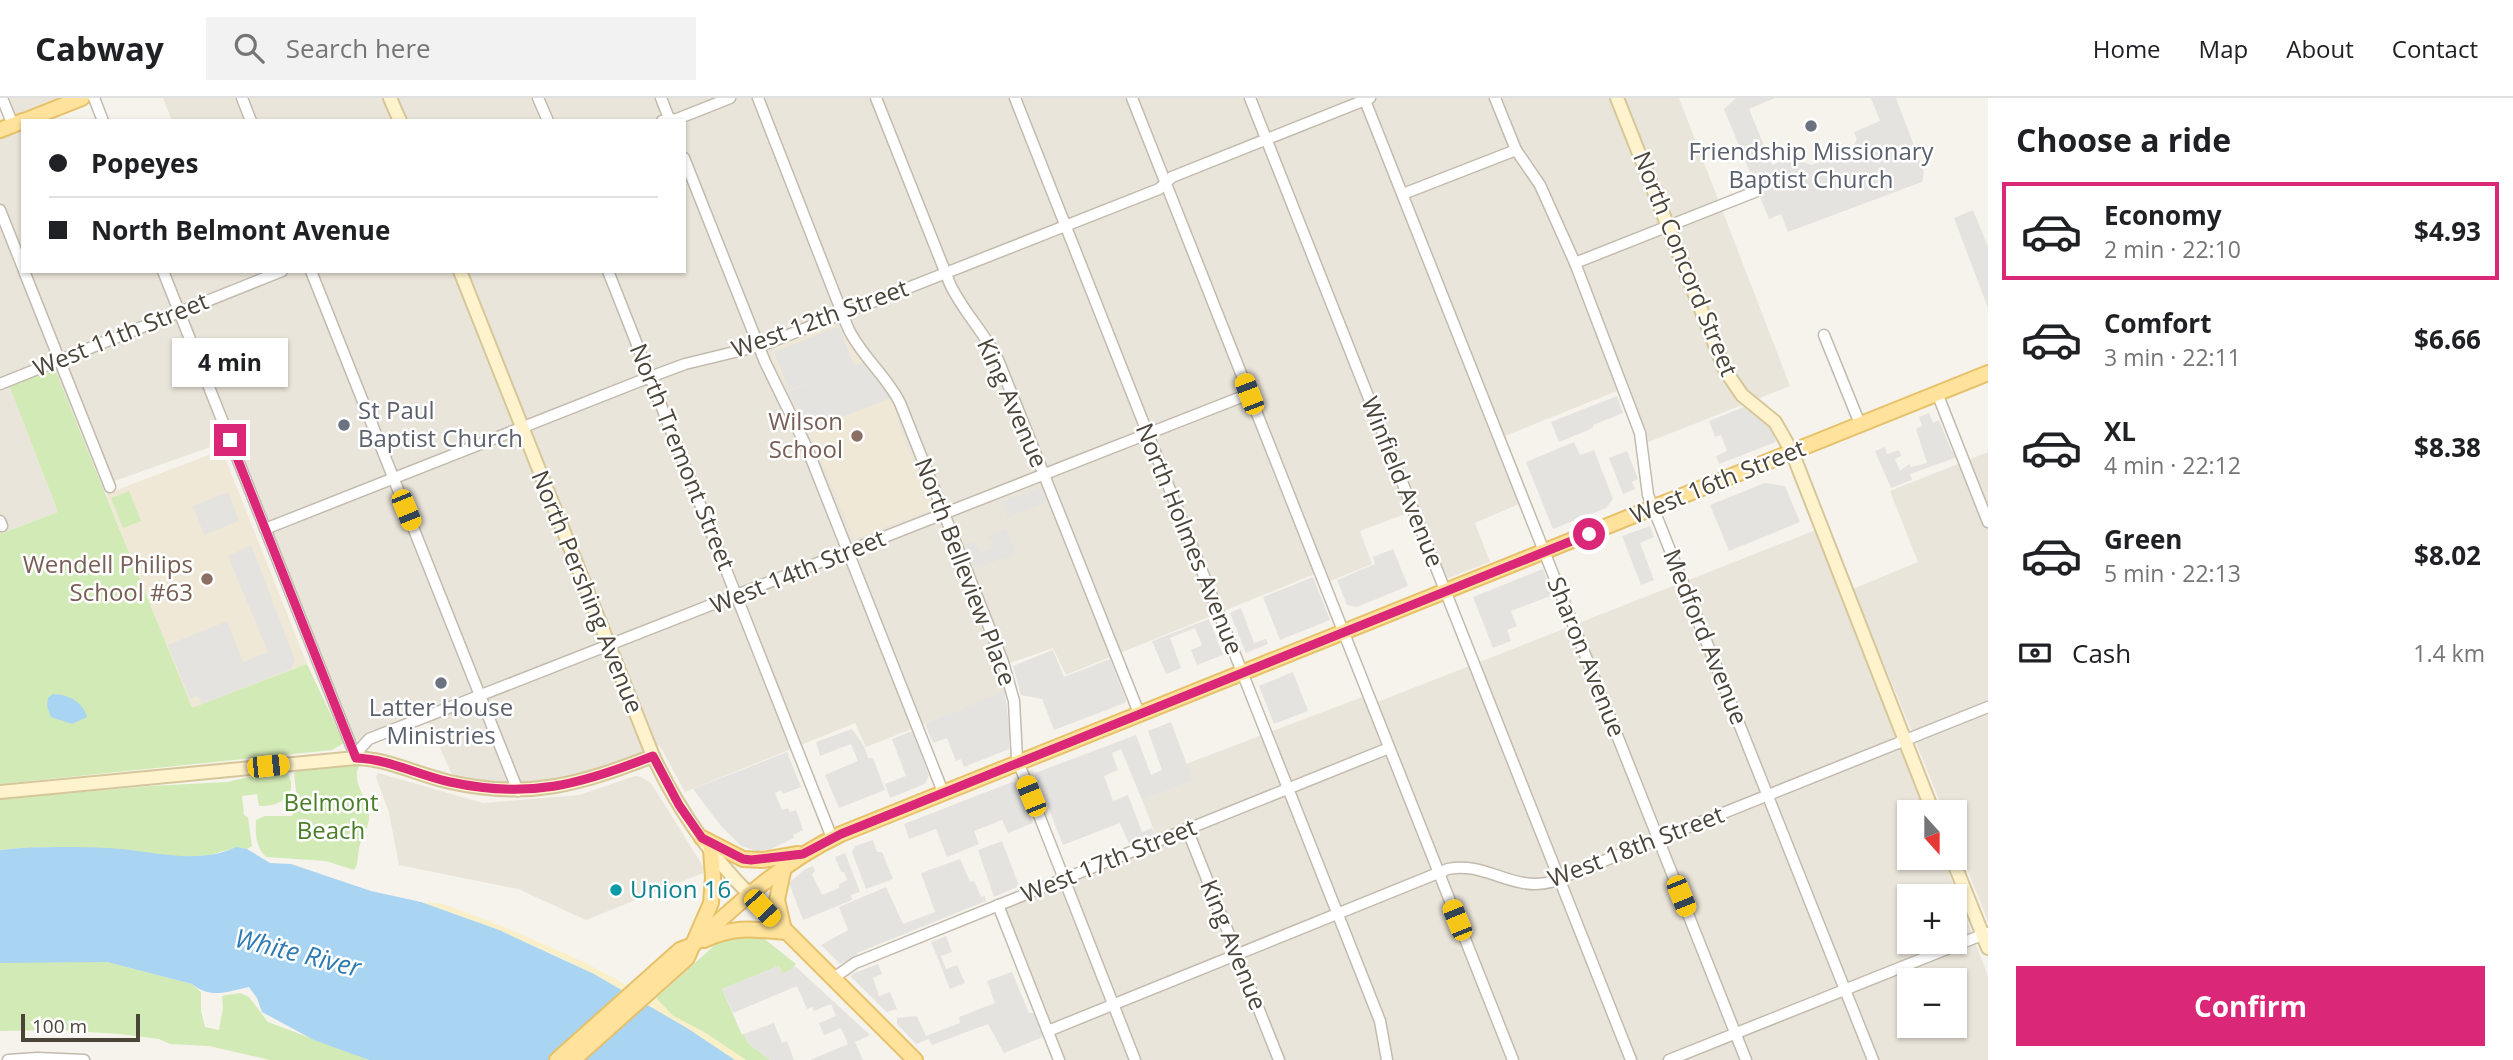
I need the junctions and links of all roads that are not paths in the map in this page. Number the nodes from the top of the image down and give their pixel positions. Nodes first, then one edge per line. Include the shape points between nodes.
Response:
1 (2, 98) edge
2 (82, 98) edge
3 (94, 98) edge
4 (242, 98) edge
5 (390, 98) edge
6 (538, 98) edge
7 (661, 98) edge
8 (730, 98) edge
9 (758, 98) edge
10 (876, 98) edge
11 (1015, 98) edge
12 (1132, 98) edge
13 (1250, 98) edge
14 (1495, 98) edge
15 (1617, 98) edge
16 (1366, 99) edge
17 (28, 119) edge
18 (102, 119) edge
19 (250, 119) edge
20 (399, 119) edge
21 (547, 119) edge
22 (667, 119) edge
23 (670, 119) edge
24 (15, 124) edge
25 (1266, 139) junction
26 (1516, 150) junction
27 (686, 163) edge
28 (1166, 183) junction
29 (1758, 191) dead end
30 (1403, 194) junction
31 (0, 211) edge
32 (1066, 226) junction
33 (1668, 228) junction
34 (21, 264) edge
35 (1576, 264) junction
36 (25, 273) edge
37 (164, 273) edge
38 (277, 273) edge
39 (312, 273) edge
40 (461, 273) edge
41 (609, 273) edge
42 (945, 273) junction
43 (179, 312) junction
44 (842, 314) junction
45 (1824, 335) dead end
46 (759, 346) junction
47 (60, 360) junction
48 (1988, 373) edge
49 (650, 377) junction
50 (0, 384) edge
51 (1937, 393) junction
52 (1249, 394) junction
53 (1860, 425) junction
54 (522, 428) junction
55 (1148, 434) junction
56 (1792, 452) junction
57 (1044, 474) junction
58 (394, 479) junction
59 (110, 487) dead end
60 (1654, 508) junction
61 (944, 514) junction
62 (1988, 522) edge
63 (265, 529) junction
64 (848, 552) junction
65 (1544, 552) junction
66 (1445, 591) junction
67 (737, 596) junction
68 (1343, 632) junction
69 (609, 646) junction
70 (1242, 673) junction
71 (481, 696) junction
72 (1988, 707) edge
73 (1139, 713) junction
74 (1905, 741) junction
75 (1389, 748) junction
76 (653, 756) junction
77 (356, 758) junction
78 (1018, 763) junction
79 (1289, 789) junction
80 (518, 790) junction
81 (0, 792) edge
82 (943, 792) junction
83 (1768, 796) junction
84 (1928, 800) edge
85 (1187, 829) junction
86 (832, 838) junction
87 (1658, 839) junction
88 (706, 844) junction
89 (803, 854) junction
90 (784, 867) junction
91 (1957, 870) edge
92 (1439, 874) junction
93 (1064, 879) junction
94 (1559, 879) junction
95 (749, 894) junction
96 (998, 905) junction
97 (1338, 913) junction
98 (784, 932) junction
99 (1985, 934) edge
100 (693, 945) junction
101 (1988, 948) edge
102 (1237, 954) junction
103 (672, 966) junction
104 (832, 979) junction
105 (1845, 990) junction
106 (1114, 1003) junction
107 (1048, 1031) junction
108 (1735, 1034) junction
109 (8, 1060) edge
110 (84, 1060) edge
111 (557, 1060) edge
112 (573, 1060) edge
113 (915, 1060) edge
114 (1059, 1060) edge
115 (1135, 1060) edge
116 (1279, 1060) edge
117 (1387, 1060) edge
118 (1513, 1060) edge
119 (1631, 1060) edge
120 (1669, 1060) edge
121 (1746, 1060) edge
122 (1873, 1060) edge

1 - 24 street
2 - 17 main road
3 - 18 street
4 - 19 street
5 - 20 main road
6 - 21 street
7 - 22 street
8 - 23 street
9 - 44 street, North Belleview Place
10 - 42 street, King Avenue
11 - 32 street, North Holmes Avenue
12 - 28 street
13 - 25 street, Winfield Avenue
14 - 26 street, Medford Avenue
15 - 33 main road, North Concord Street
16 - 25 street, West 12th Street
16 - 30 street, Sharon Avenue
25 - 28 street, West 12th Street
25 - 66 street, Winfield Avenue
26 - 30 street
26 - 35 street, Medford Avenue via 1540,186
27 - 46 street
28 - 32 street, West 12th Street
28 - 52 street
29 - 33 street
30 - 65 street, Sharon Avenue
31 - 34 street
32 - 42 street, West 12th Street
32 - 55 street, North Holmes Avenue
33 - 35 street
33 - 56 main road, North Concord Street via 1729,377 1775,422
35 - 60 street, Medford Avenue via 1637,423 1647,491
36 - 47 street
37 - 43 street
38 - 43 street, West 11th Street
39 - 58 street
40 - 54 main road, North Pershing Avenue
41 - 49 street, North Tremont Street
42 - 44 street, West 12th Street
42 - 57 street, King Avenue via 999,362
43 - 47 street, West 11th Street
43 - 63 street
44 - 46 street, West 12th Street
44 - 61 street, North Belleview Place via 855,342 897,396
45 - 53 street
46 - 49 street, West 12th Street
46 - 64 street via 802,434
47 - 50 street, West 11th Street
47 - 59 street
48 - 51 main road, West 16th Street
49 - 54 street, West 12th Street
49 - 67 street, North Tremont Street
51 - 53 main road, West 16th Street
51 - 62 street
52 - 55 street, West 14th Street
52 - 68 street
53 - 56 main road, West 16th Street
54 - 58 street, West 12th Street
54 - 69 main road, North Pershing Avenue
55 - 57 street, West 14th Street
55 - 70 street, North Holmes Avenue
56 - 60 main road, West 16th Street
56 - 74 main road, North Concord Street
57 - 61 street, West 14th Street
57 - 73 street, King Avenue
58 - 63 street, West 12th Street
58 - 71 street
60 - 65 main road, West 16th Street
60 - 83 street, Medford Avenue
61 - 64 street, West 14th Street
61 - 78 street, North Belleview Place via 1008,676
63 - 77 street
64 - 67 street, West 14th Street
64 - 82 street
65 - 66 main road, West 16th Street
65 - 87 street, Sharon Avenue
66 - 68 main road, West 16th Street
66 - 94 street, Winfield Avenue
67 - 69 street, West 14th Street
67 - 86 street, North Tremont Street
68 - 70 main road, West 16th Street
68 - 75 street
69 - 71 street, West 14th Street
69 - 76 main road, North Pershing Avenue
70 - 73 main road, West 16th Street
70 - 79 street, North Holmes Avenue
71 - 77 street, West 14th Street via 369,739
71 - 80 street
72 - 74 street, West 18th Street
73 - 78 main road, West 16th Street
74 - 83 street, West 18th Street
74 - 84 main road, North Concord Street
75 - 79 street, West 17th Street
75 - 92 street
76 - 80 main road via 577,783
76 - 88 main road, North Pershing Avenue
77 - 80 main road via 463,785
77 - 81 main road
78 - 82 main road, West 16th Street
78 - 93 street, North Belleview Place
79 - 85 street, West 17th Street
79 - 97 street, North Holmes Avenue
82 - 86 main road, West 16th Street
83 - 87 street, West 18th Street
83 - 105 street, Medford Avenue
85 - 93 street, West 17th Street
85 - 102 street, King Avenue
86 - 89 main road, West 16th Street
87 - 94 street, West 18th Street
87 - 108 street, Sharon Avenue
88 - 89 main road via 743,859
88 - 95 main road, North Pershing Avenue
88 - 100 main road via 713,878 711,902
89 - 90 main road, West 16th Street
90 - 95 main road, West 16th Street
90 - 98 main road via 778,900
91 - 99 main road
92 - 94 street, West 18th Street via 1469,867 1514,883 1544,884
92 - 97 street, West 18th Street
92 - 118 street
93 - 96 street, West 17th Street
93 - 106 street, North Belleview Place
94 - 119 street, Winfield Avenue
95 - 98 main road
95 - 100 main road, West 16th Street
96 - 104 street, West 17th Street via 855,963
96 - 107 street
97 - 102 street, West 18th Street
97 - 117 street, North Holmes Avenue via 1380,1021
98 - 100 main road via 738,928
98 - 104 main road
99 - 101 main road
99 - 105 street
100 - 103 main road, West 16th Street via 687,958
102 - 106 street, West 18th Street
102 - 116 street, King Avenue
103 - 111 main road, West 16th Street
103 - 112 main road, West 16th Street
104 - 113 main road
105 - 108 street
105 - 122 street, Medford Avenue
106 - 107 street, West 18th Street
106 - 115 street, North Belleview Place
107 - 114 street
108 - 120 street
108 - 121 street, Sharon Avenue
109 - 110 street

